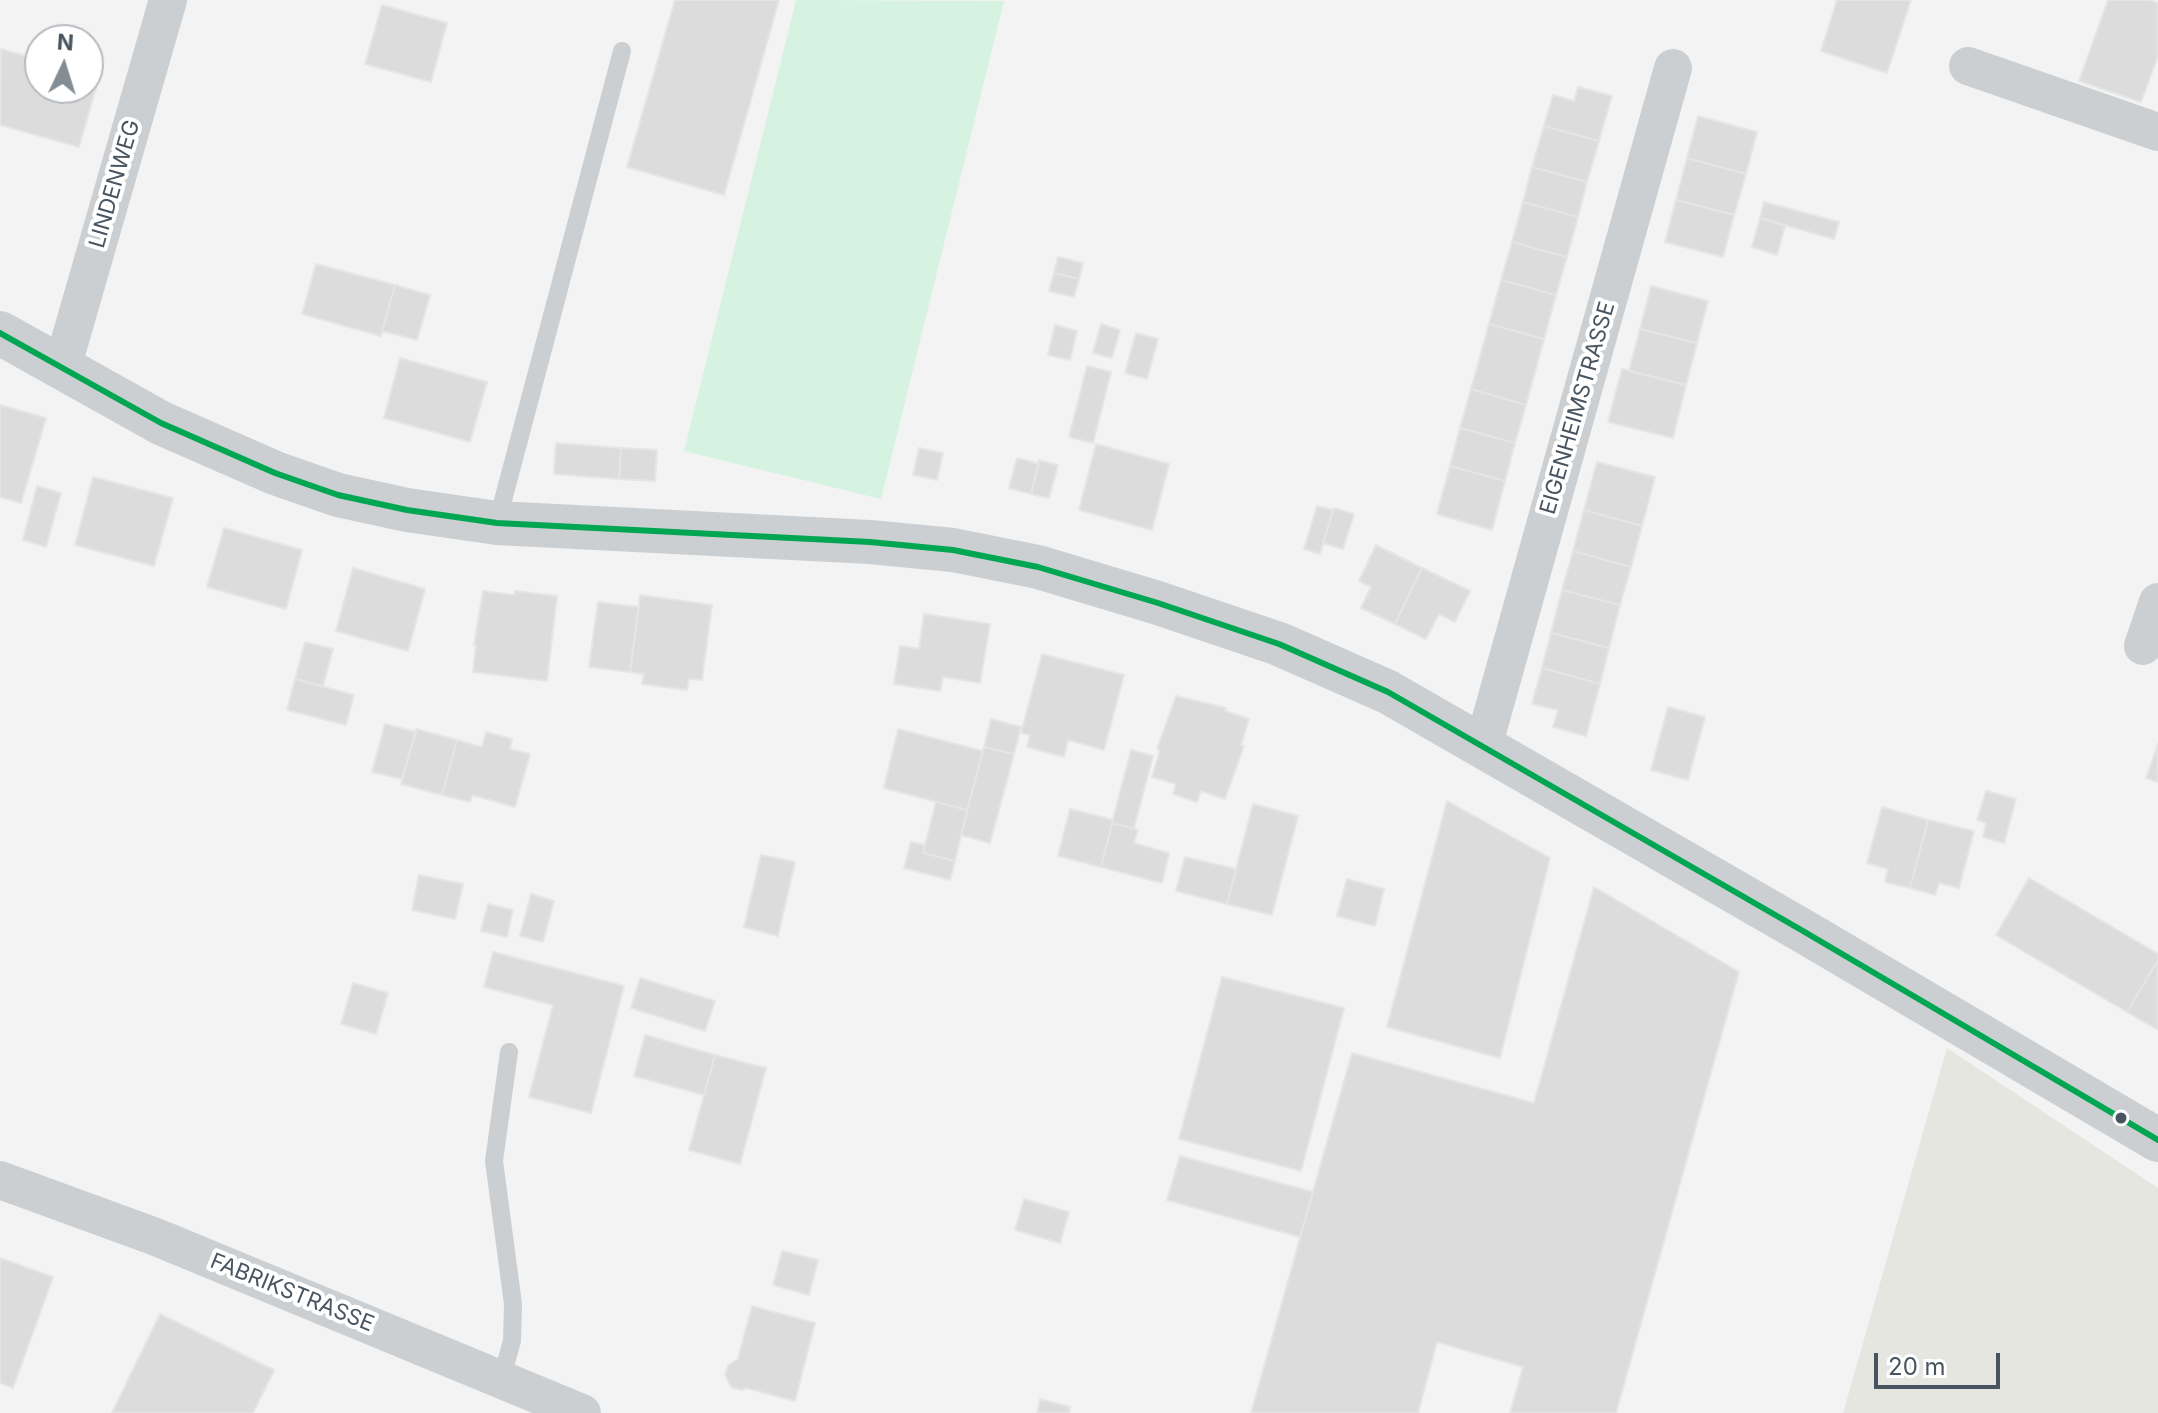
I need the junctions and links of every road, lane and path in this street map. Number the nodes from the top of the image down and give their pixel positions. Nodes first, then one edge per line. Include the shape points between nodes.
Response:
1 (168, 0) edge
2 (622, 51) dead end
3 (1968, 66) dead end
4 (1673, 68) dead end
5 (2158, 132) edge
6 (0, 333) edge
7 (62, 368) junction
8 (497, 523) junction
9 (2158, 602) edge
10 (2143, 646) dead end
11 (1483, 747) junction
12 (509, 1052) dead end
13 (2158, 1140) edge
14 (0, 1180) edge
15 (501, 1380) junction
16 (582, 1413) edge

1 - 7 street, LINDENWEG
2 - 8 lane
3 - 5 street
4 - 11 street, EIGENHEIMSTRASSE
6 - 7 street
7 - 8 street via 161,423 275,473 338,495
8 - 11 street via 870,542 953,550 1038,567 1279,644 1388,692
9 - 10 street
11 - 13 street
12 - 15 lane via 494,1161 513,1304 512,1341
14 - 15 street, FABRIKSTRASSE via 156,1237
15 - 16 street, FABRIKSTRASSE

